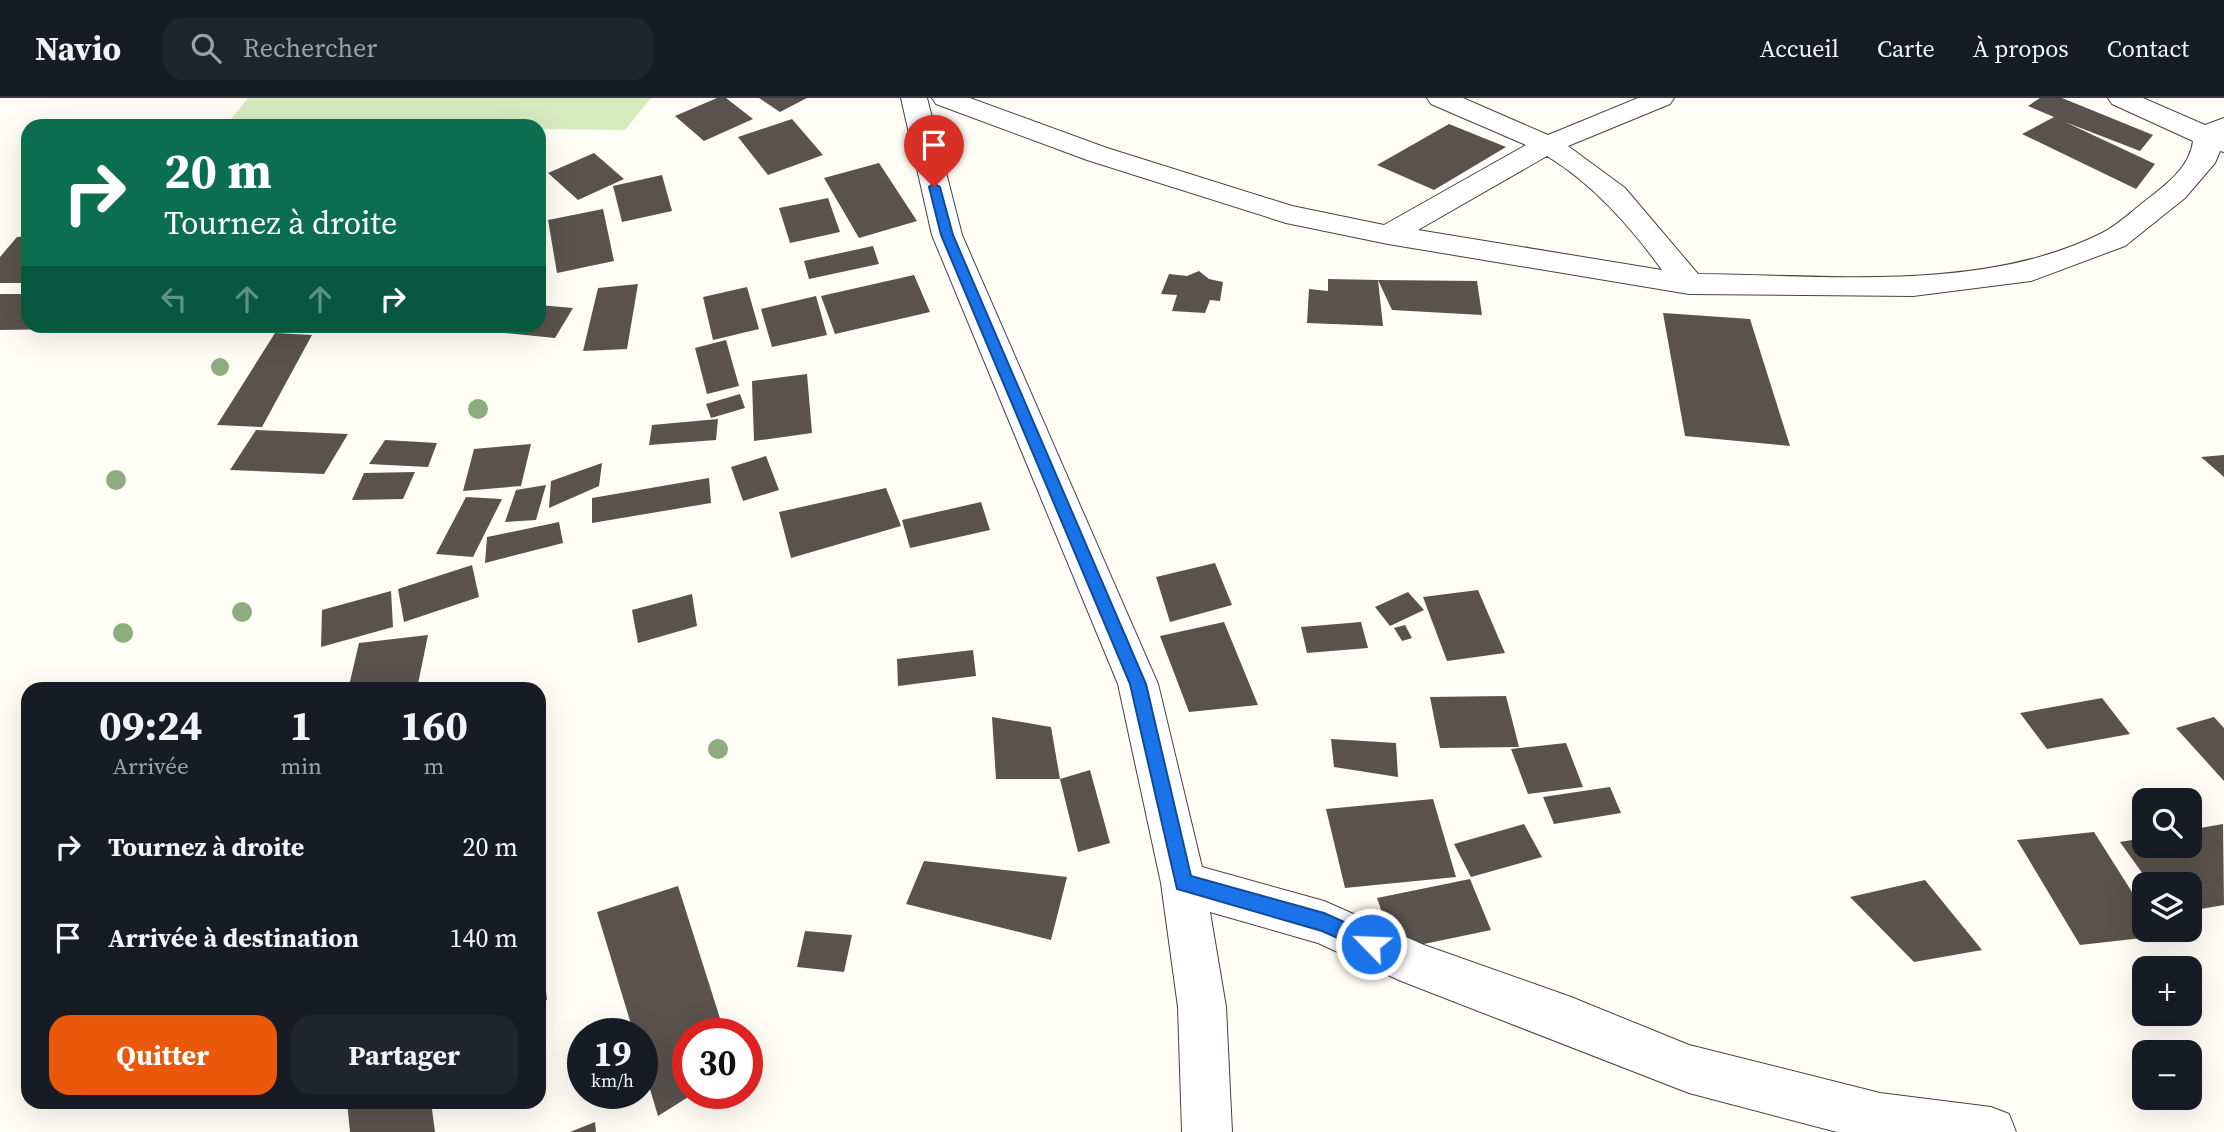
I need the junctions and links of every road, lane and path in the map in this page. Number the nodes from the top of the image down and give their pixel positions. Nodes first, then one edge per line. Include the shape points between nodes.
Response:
1 (914, 98) edge
2 (945, 98) edge
3 (1440, 98) edge
4 (1661, 98) edge
5 (2121, 98) edge
6 (2219, 135) edge
7 (1546, 145) junction
8 (1388, 236) junction
9 (1689, 284) junction
10 (1183, 883) junction
11 (1207, 1132) edge
12 (1991, 1132) edge

1 - 10 street via 947,235 1138,684
2 - 8 street via 1097,154 1286,214
3 - 7 street
4 - 7 street
5 - 6 street
6 - 9 street via 2175,192 2113,239 2020,274 1913,286
7 - 8 street
7 - 9 street via 1584,168 1617,197 1649,230
8 - 9 street
10 - 11 street via 1202,1007
10 - 12 street via 1324,922 1417,965 1689,1069 1880,1118

